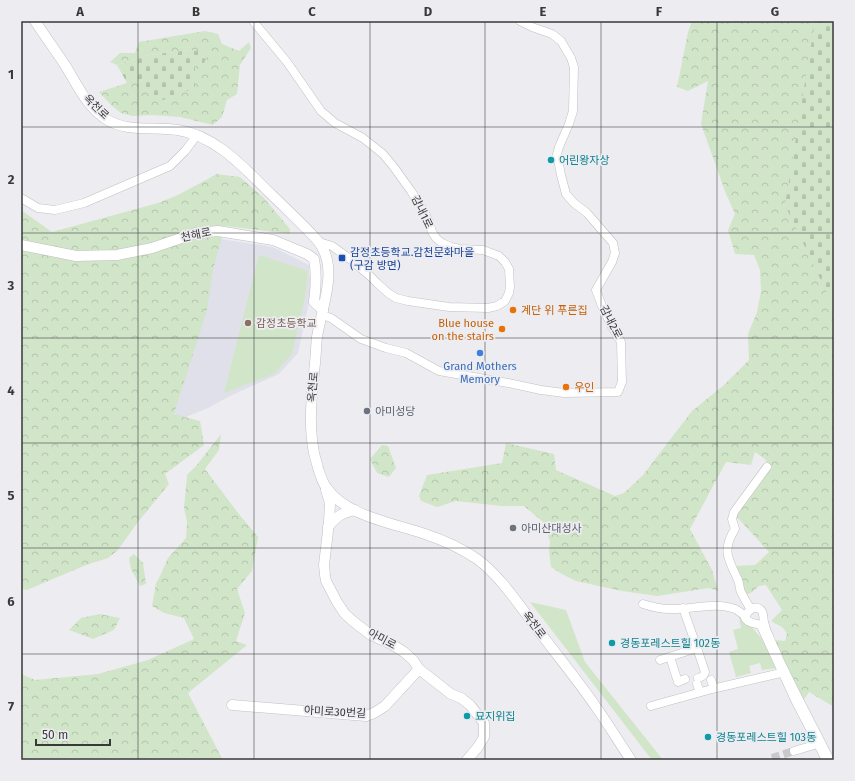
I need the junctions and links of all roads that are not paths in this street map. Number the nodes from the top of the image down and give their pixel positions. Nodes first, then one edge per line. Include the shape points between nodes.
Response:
1 (35, 21) edge
2 (253, 21) edge
3 (520, 21) edge
4 (197, 135) junction
5 (21, 198) edge
6 (319, 242) junction
7 (21, 244) edge
8 (322, 313) junction
9 (766, 467) dead end
10 (326, 488) junction
11 (355, 510) junction
12 (328, 527) junction
13 (643, 604) dead end
14 (683, 608) junction
15 (748, 613) junction
16 (697, 648) junction
17 (670, 657) junction
18 (660, 660) dead end
19 (419, 669) junction
20 (783, 670) junction
21 (685, 680) dead end
22 (699, 686) junction
23 (650, 704) dead end
24 (232, 705) dead end
25 (818, 741) junction
26 (793, 749) tunnel mouth
27 (467, 760) edge
28 (631, 760) edge
29 (826, 760) edge
30 (830, 760) edge

1 - 4 street, 옥천로 via 79,90 107,120 131,128 177,130
2 - 6 street, 감내1로 via 287,62 321,111 383,154 415,196 436,238 451,247 483,250 499,256 505,262 509,269 509,293 505,301 488,308 449,307 396,298 350,259 332,246
3 - 8 street, 감내2로 via 552,34 561,41 574,67 573,111 558,147 558,154 566,194 587,213 613,243 615,253 612,262 596,290 621,342 622,382 618,392 557,392 439,371 406,353 361,339
4 - 5 street via 170,166 84,203 55,210 38,208
4 - 6 street, 옥천로 via 206,138 243,167
6 - 8 street, 옥천로 via 329,269
7 - 8 street, 천해로 via 76,256 117,255 152,248 196,233 218,231 272,240 314,259 314,302
8 - 10 street, 옥천로 via 317,337 311,410 314,454
9 - 15 street via 734,512 732,519 735,529 727,550
10 - 11 street, 옥천로 via 341,503
10 - 12 street, 아미로 via 330,503
11 - 12 street via 338,516
11 - 28 street, 옥천로 via 449,543 467,552 494,574 596,705
12 - 19 street, 아미로 via 325,575 337,602 354,622 371,635 404,652
13 - 14 street via 657,609
14 - 15 street via 724,606
14 - 16 street
15 - 20 street via 746,618 749,622 761,626
15 - 20 street via 756,608 761,610
16 - 17 street
16 - 22 street via 704,672
17 - 18 street
17 - 21 street via 678,682
19 - 24 street, 아미로30번길 via 385,706 366,716
19 - 27 street, 아미로 via 470,705 484,723 484,737
20 - 22 street
20 - 25 street
22 - 23 street
25 - 26 street
25 - 29 street
25 - 30 street

